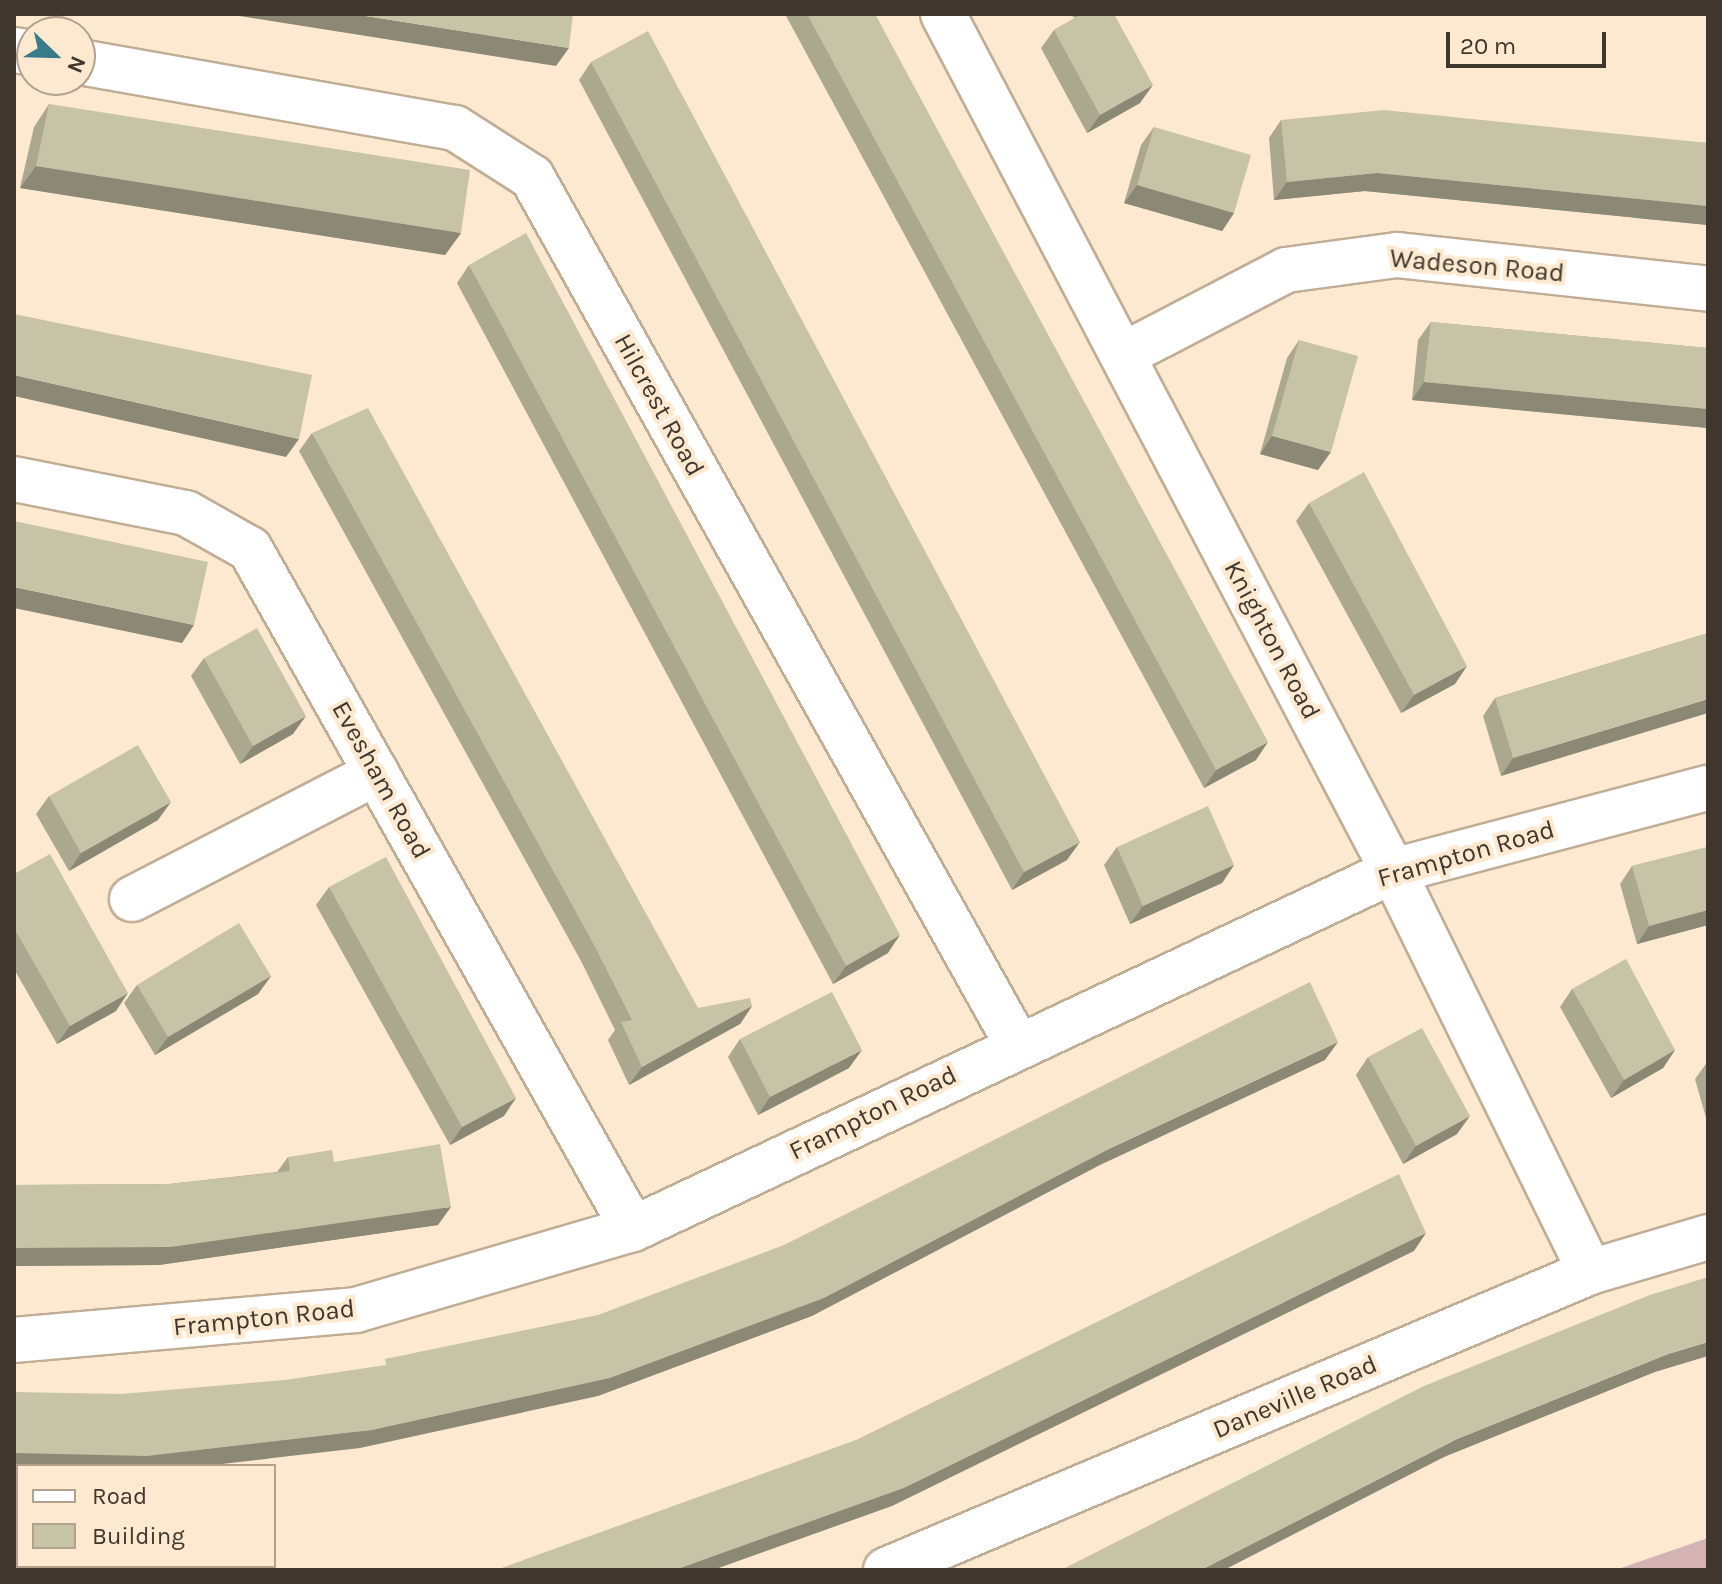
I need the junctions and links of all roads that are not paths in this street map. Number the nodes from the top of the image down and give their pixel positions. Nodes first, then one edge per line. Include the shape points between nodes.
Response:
1 (943, 14) edge
2 (96, 65) edge
3 (1708, 289) edge
4 (1123, 355) junction
5 (14, 479) edge
6 (376, 773) junction
7 (1708, 788) edge
8 (1393, 871) junction
9 (132, 899) dead end
10 (1017, 1044) junction
11 (633, 1229) junction
12 (1708, 1237) edge
13 (1590, 1272) junction
14 (14, 1340) edge
15 (886, 1570) edge

1 - 4 street, Knighton Road
2 - 10 street, Hilcrest Road via 455,128 532,177
3 - 4 street, Wadeson Road via 1397,255 1286,270
4 - 8 street, Knighton Road
5 - 6 street, Evesham Road via 186,513 250,549
6 - 9 street
6 - 11 street, Evesham Road
7 - 8 street, Frampton Road
8 - 10 street, Frampton Road
8 - 13 street, Knighton Road
10 - 11 street, Frampton Road
11 - 14 street, Frampton Road via 356,1310
12 - 13 street, Daneville Road
13 - 15 street, Daneville Road

